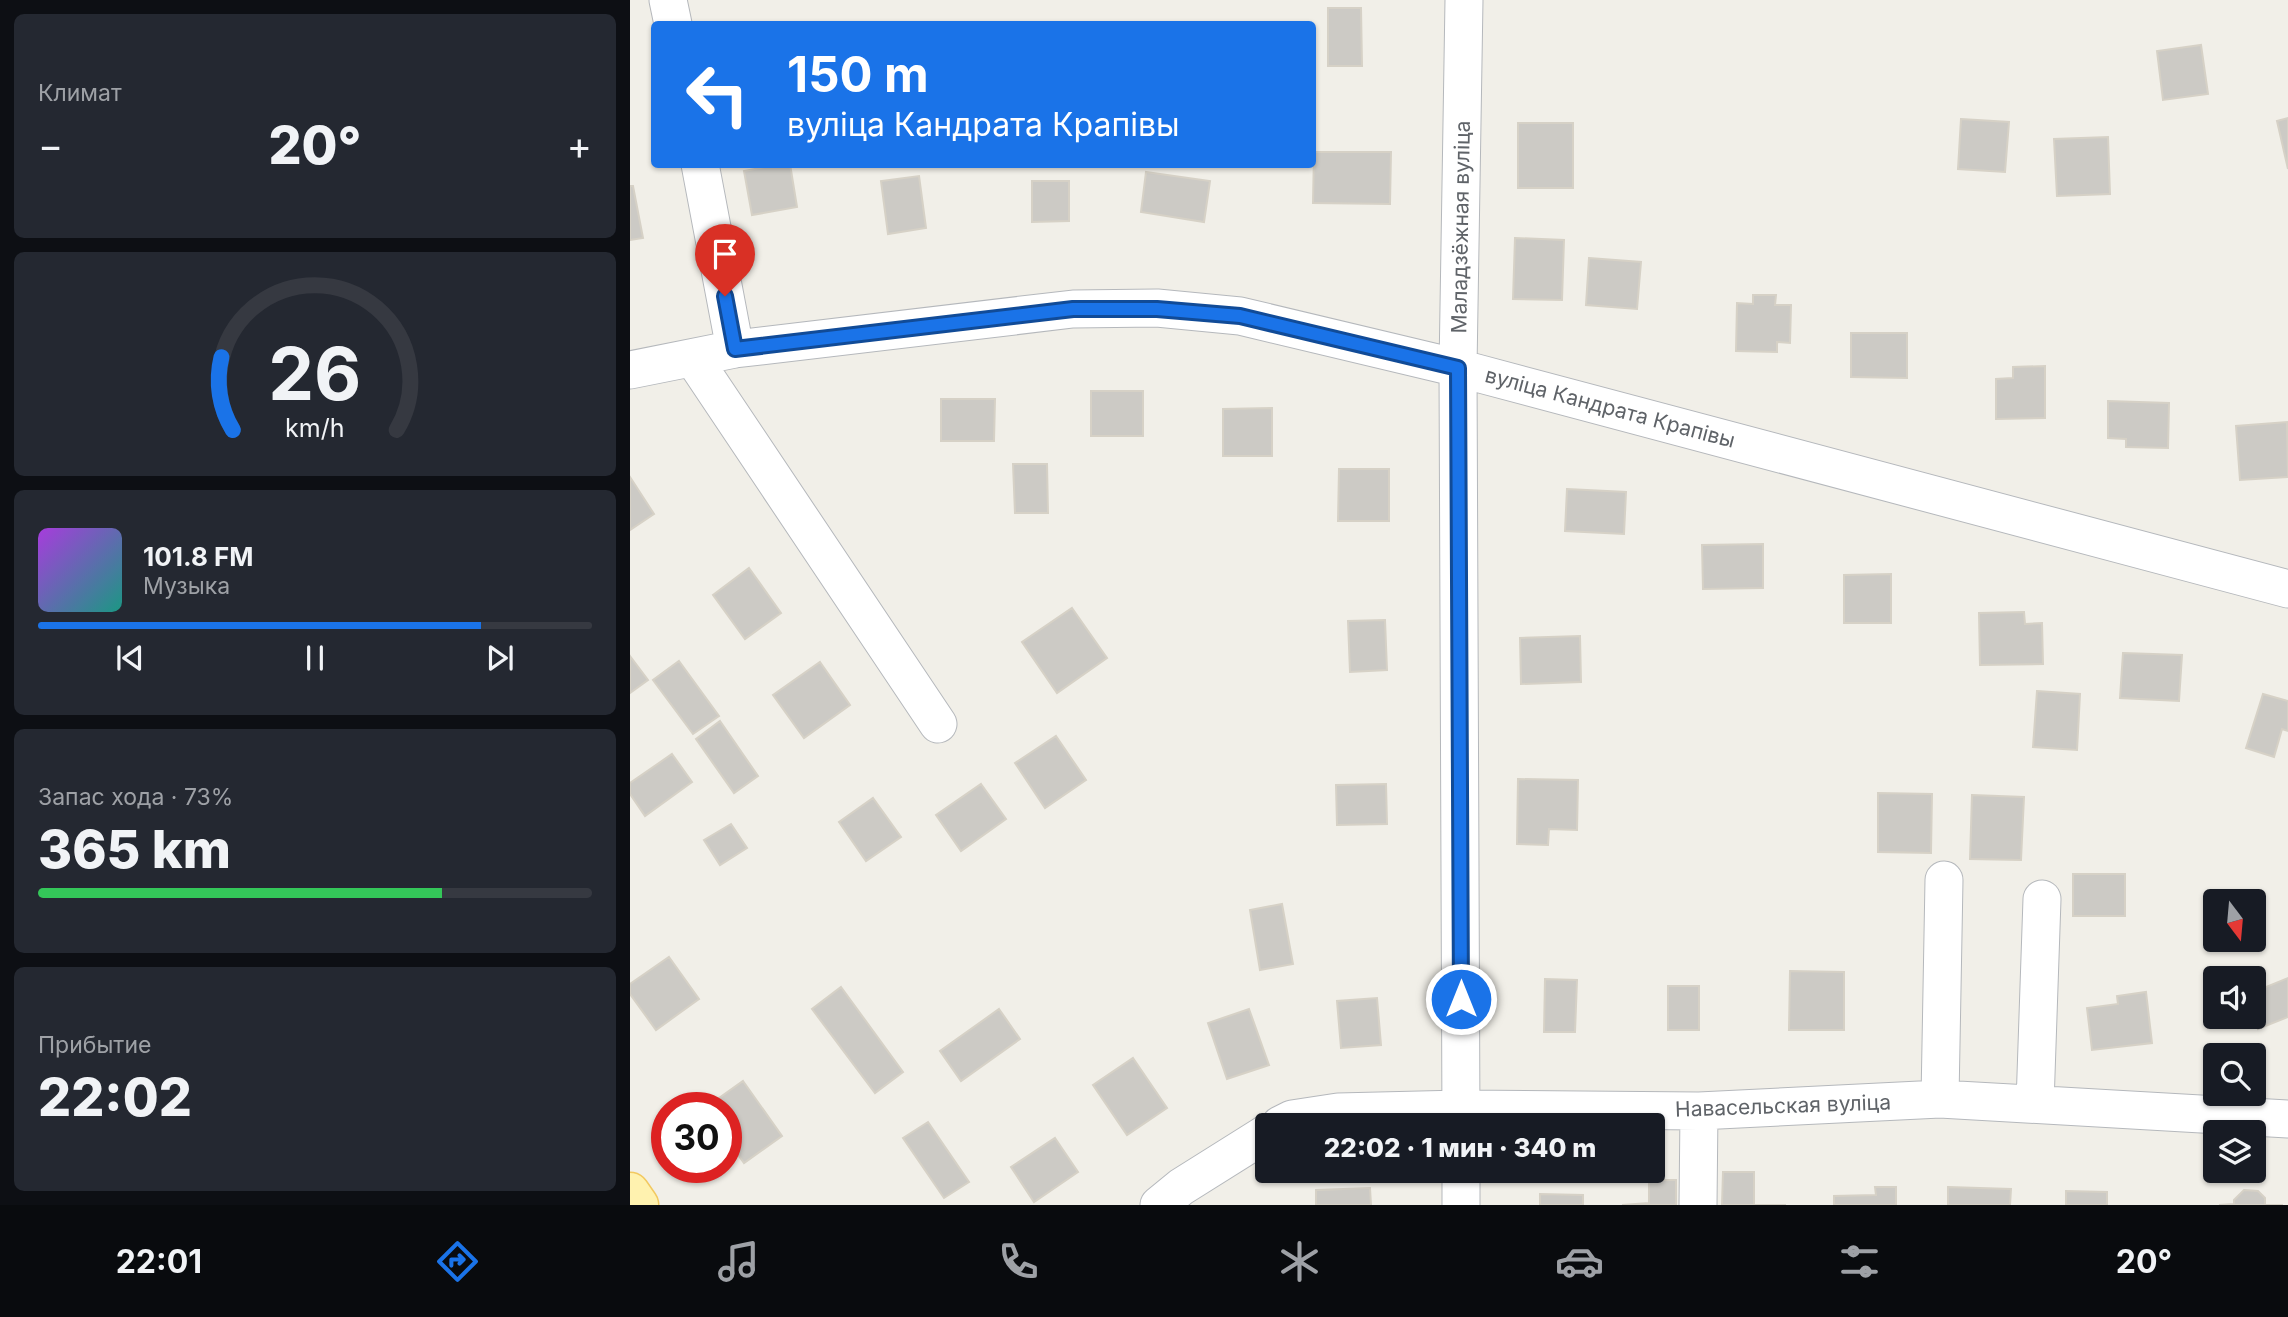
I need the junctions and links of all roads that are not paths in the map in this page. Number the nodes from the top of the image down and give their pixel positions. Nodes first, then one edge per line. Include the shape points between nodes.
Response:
1 (668, 0) edge
2 (1464, 0) edge
3 (672, 21) edge
4 (701, 168) edge
5 (735, 349) junction
6 (693, 358) junction
7 (1458, 368) junction
8 (630, 370) edge
9 (2288, 589) edge
10 (937, 724) dead end
11 (1944, 880) dead end
12 (2042, 899) dead end
13 (1940, 1099) junction
14 (2035, 1104) junction
15 (1699, 1111) junction
16 (1331, 1113) edge
17 (1363, 1113) edge
18 (1461, 1113) edge
19 (1620, 1113) edge
20 (2288, 1119) edge
21 (1255, 1140) edge
22 (1461, 1183) edge
23 (630, 1192) edge
24 (639, 1205) edge
25 (1159, 1205) edge
26 (1461, 1205) edge
27 (1698, 1205) edge

1 - 3 street
2 - 7 street, Маладзёжная вуліца
4 - 5 street
5 - 6 street, вуліца Кандрата Крапівы
5 - 7 street, вуліца Кандрата Крапівы via 1073,309 1157,309 1240,316
6 - 8 street, вуліца Кандрата Крапівы
6 - 10 street
7 - 9 street, вуліца Кандрата Крапівы
7 - 18 street, Маладзёжная вуліца
11 - 13 street
12 - 14 street
13 - 14 street, Навасельская вуліца
13 - 15 street, Навасельская вуліца
14 - 20 street, Навасельская вуліца
15 - 19 street, Навасельская вуліца
15 - 27 street
16 - 17 street, Навасельская вуліца
21 - 25 street
22 - 26 street
23 - 24 main road

